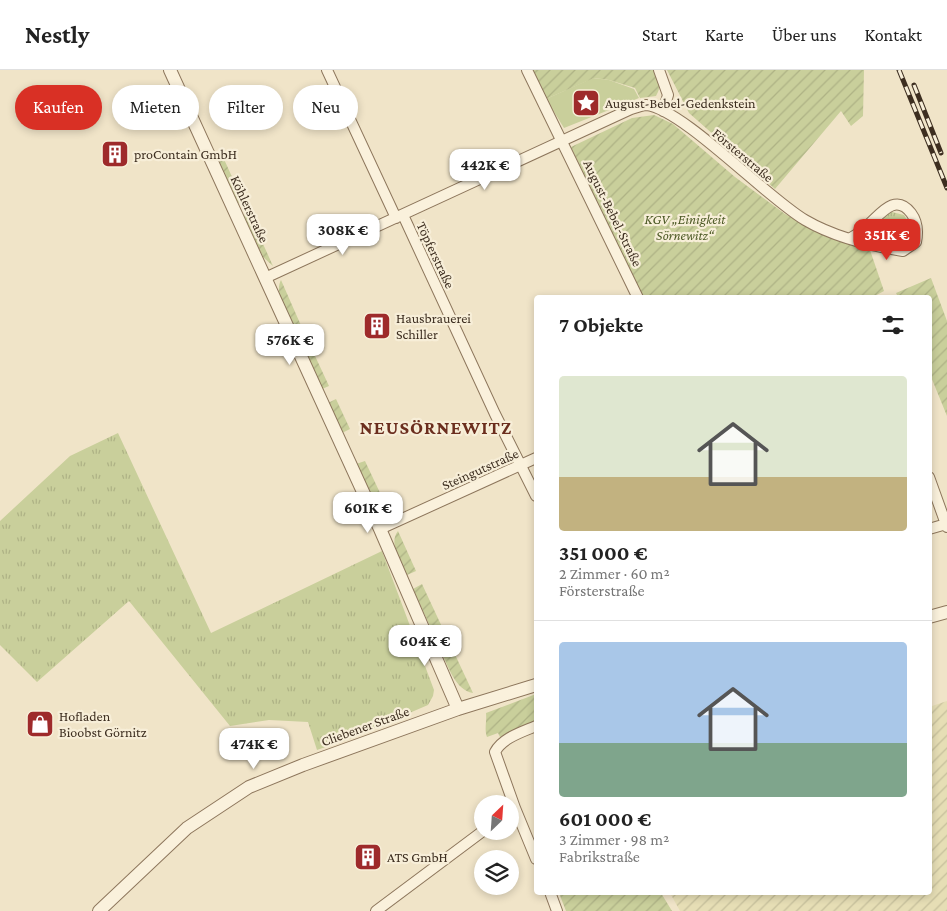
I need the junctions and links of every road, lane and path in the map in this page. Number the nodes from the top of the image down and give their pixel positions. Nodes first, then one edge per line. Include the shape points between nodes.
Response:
1 (170, 70) edge
2 (327, 70) edge
3 (527, 70) edge
4 (659, 70) edge
5 (663, 111) junction
6 (562, 141) junction
7 (399, 216) junction
8 (851, 238) junction
9 (265, 278) junction
10 (637, 295) edge
11 (534, 459) edge
12 (521, 466) junction
13 (932, 486) edge
14 (534, 492) edge
15 (946, 526) edge
16 (932, 528) edge
17 (380, 529) junction
18 (947, 612) edge
19 (932, 616) edge
20 (534, 686) edge
21 (458, 709) junction
22 (534, 727) edge
23 (508, 795) edge
24 (519, 824) edge
25 (474, 838) edge
26 (534, 855) edge
27 (551, 895) edge
28 (99, 911) edge
29 (376, 911) edge
30 (557, 911) edge

1 - 9 street, Köhlerstraße
2 - 7 street
3 - 6 street
4 - 5 street via 668,95
5 - 6 street, Försterstraße via 646,105 631,109
5 - 8 street, Försterstraße via 690,128 804,220
6 - 7 street, Försterstraße
6 - 10 street, August-Bebel-Straße
7 - 9 street, Försterstraße
7 - 12 street, Töpferstraße
8 - 8 street, Försterstraße via 903,251 916,242 918,234 910,211 895,204 887,207
9 - 17 street, Köhlerstraße
11 - 12 street, Steingutstraße
12 - 14 street, Töpferstraße
12 - 17 street, Steingutstraße
13 - 15 street
15 - 16 street
17 - 21 street, Köhlerstraße
18 - 19 street
20 - 21 street, Cliebener Straße
21 - 28 street, Cliebener Straße via 241,791 187,828
22 - 23 street via 498,746 495,752
24 - 26 street
25 - 29 street
27 - 30 street

